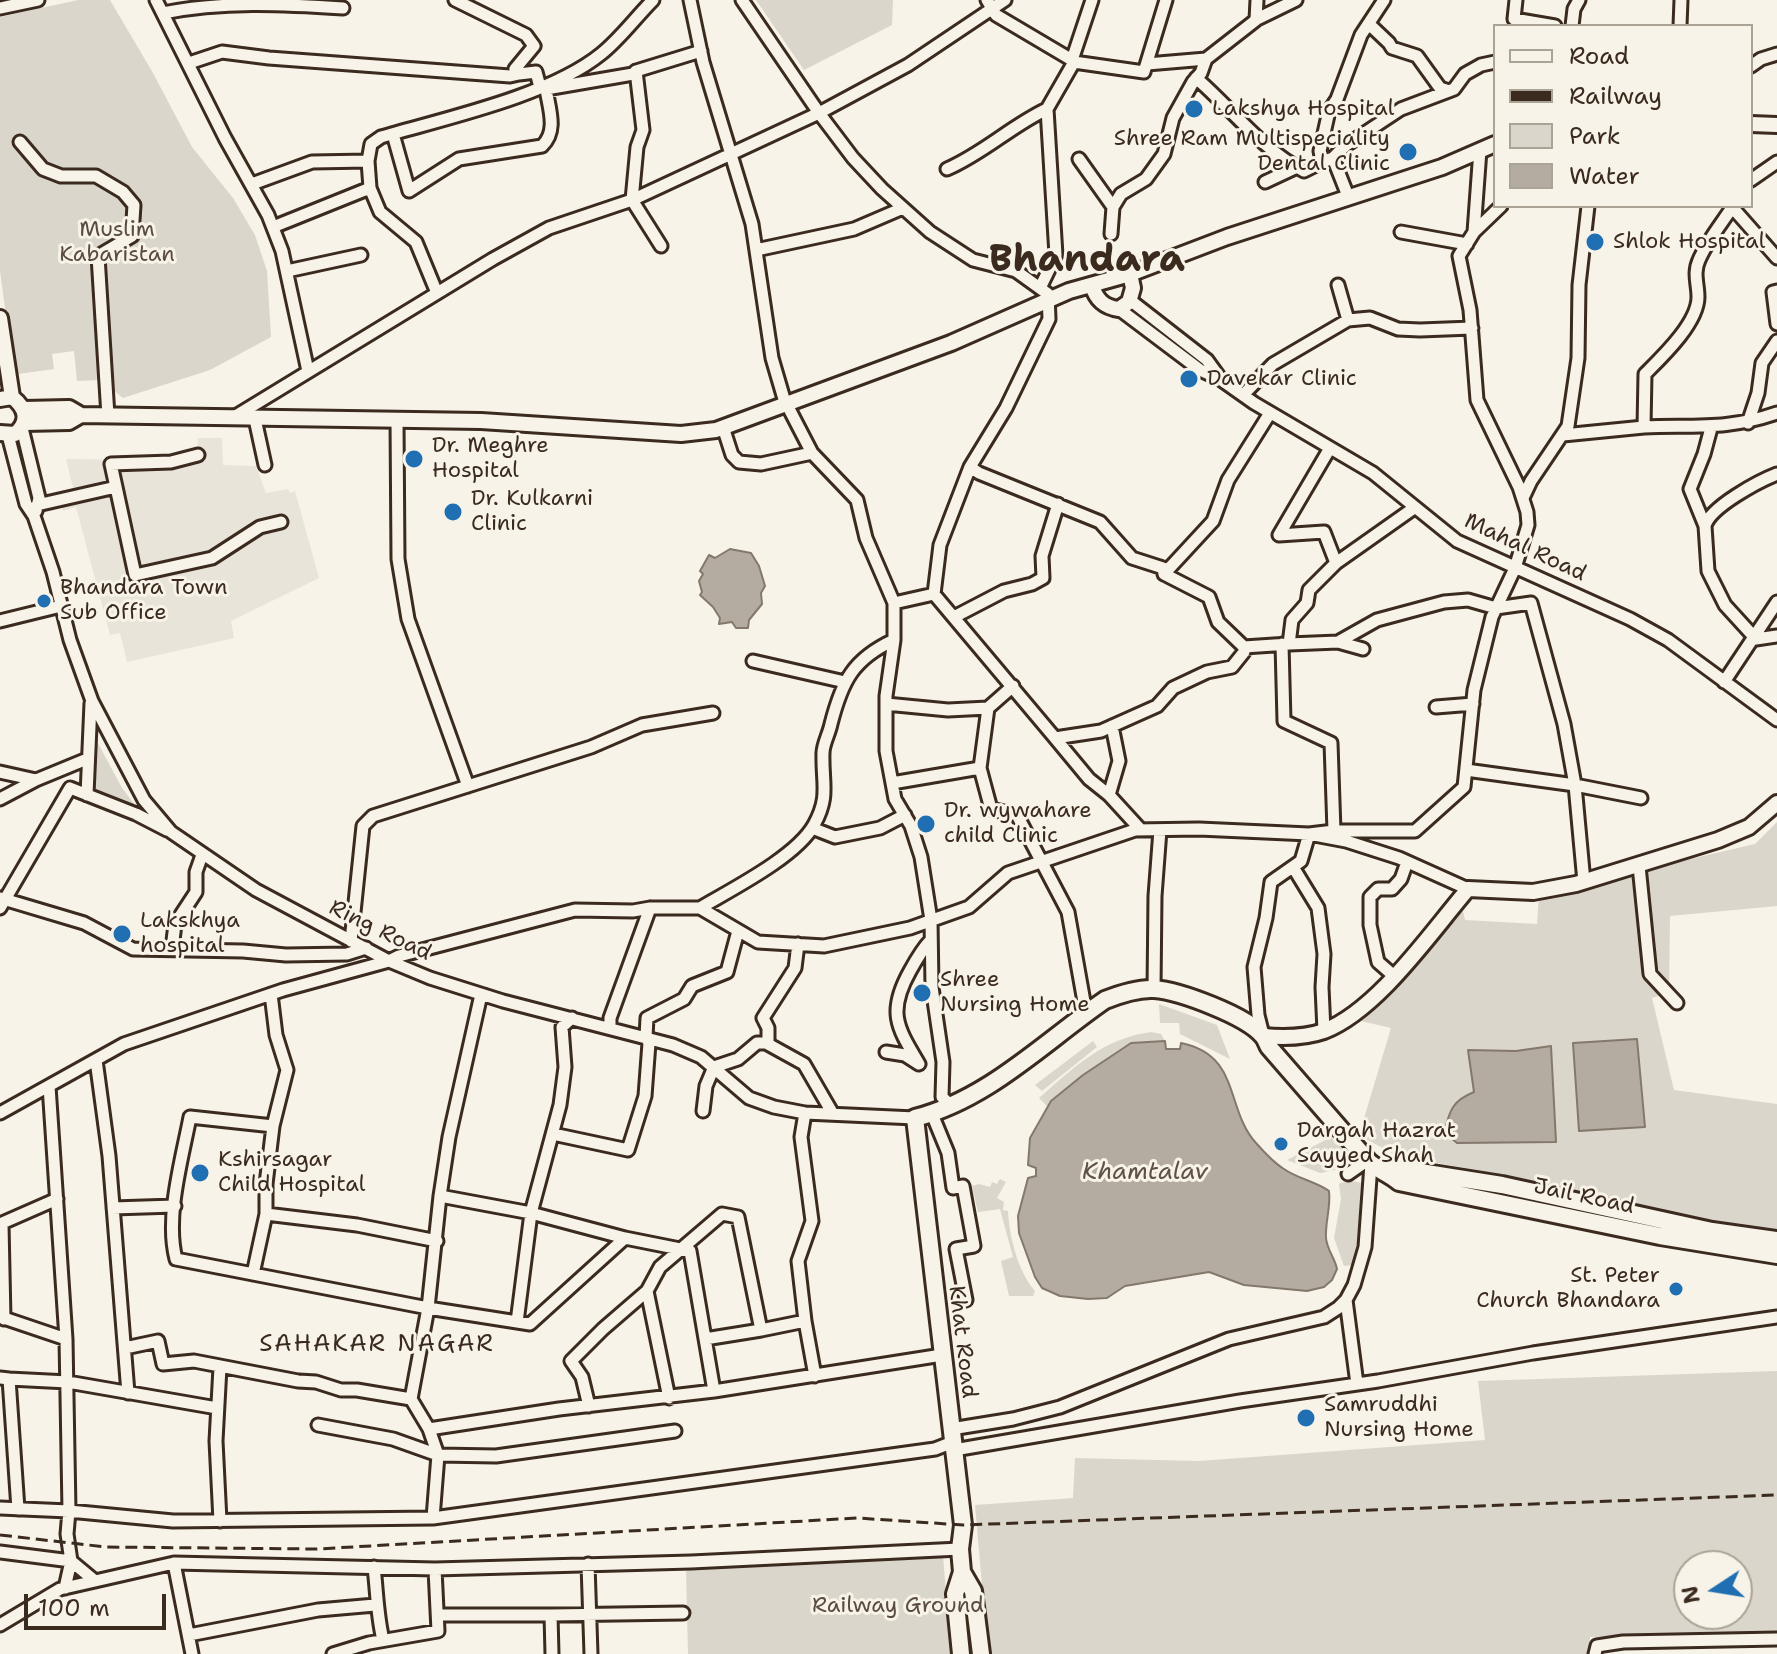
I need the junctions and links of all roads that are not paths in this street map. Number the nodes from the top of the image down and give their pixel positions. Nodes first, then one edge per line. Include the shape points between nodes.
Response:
1 (38, 0) edge
2 (156, 0) edge
3 (455, 0) edge
4 (653, 0) edge
5 (690, 0) edge
6 (742, 0) edge
7 (1005, 0) edge
8 (1092, 0) edge
9 (1166, 0) edge
10 (1257, 0) edge
11 (1296, 0) edge
12 (1384, 0) edge
13 (1516, 0) edge
14 (1579, 0) edge
15 (1681, 0) edge
16 (990, 4) edge
17 (0, 8) edge
18 (343, 8) dead end
19 (163, 13) junction
20 (1255, 20) junction
21 (1512, 22) edge
22 (1369, 24) junction
23 (1534, 24) edge
24 (1572, 24) edge
25 (1680, 24) edge
26 (701, 51) junction
27 (1777, 54) edge
28 (1206, 59) junction
29 (1073, 61) junction
30 (1493, 62) edge
31 (189, 63) junction
32 (1147, 64) junction
33 (1753, 65) edge
34 (636, 71) junction
35 (519, 74) junction
36 (1196, 78) junction
37 (543, 88) junction
38 (1449, 91) junction
39 (1047, 109) junction
40 (819, 113) junction
41 (1753, 124) edge
42 (1777, 125) edge
43 (393, 134) junction
44 (20, 142) dead end
45 (1493, 145) edge
46 (1480, 150) junction
47 (733, 155) junction
48 (1079, 159) dead end
49 (1328, 160) junction
50 (368, 161) junction
51 (1777, 162) edge
52 (1297, 167) junction
53 (947, 169) dead end
54 (1753, 179) edge
55 (1265, 182) dead end
56 (252, 184) junction
57 (370, 188) junction
58 (1348, 196) junction
59 (632, 200) junction
60 (1113, 207) junction
61 (903, 208) junction
62 (1499, 208) edge
63 (1588, 208) edge
64 (1731, 208) edge
65 (1734, 208) edge
66 (273, 227) junction
67 (1401, 232) dead end
68 (1474, 232) junction
69 (1111, 234) dead end
70 (1467, 244) junction
71 (661, 246) dead end
72 (756, 250) junction
73 (361, 255) dead end
74 (1777, 258) edge
75 (287, 271) junction
76 (1130, 274) junction
77 (1092, 285) junction
78 (1338, 285) dead end
79 (1777, 291) edge
80 (437, 293) junction
81 (1044, 294) junction
82 (1124, 305) junction
83 (0, 318) edge
84 (1348, 320) junction
85 (1777, 324) edge
86 (1472, 328) junction
87 (1777, 341) edge
88 (308, 371) junction
89 (1243, 395) junction
90 (6, 398) edge
91 (786, 404) junction
92 (1270, 413) junction
93 (1777, 413) edge
94 (108, 416) junction
95 (230, 419) junction
96 (255, 419) junction
97 (24, 420) junction
98 (397, 420) junction
99 (1748, 423) junction
100 (723, 427) junction
101 (1644, 427) junction
102 (1711, 428) junction
103 (4, 434) edge
104 (1563, 435) junction
105 (1330, 448) junction
106 (812, 453) junction
107 (198, 455) dead end
108 (265, 465) dead end
109 (970, 467) junction
110 (1777, 474) edge
111 (116, 487) junction
112 (1523, 498) junction
113 (1058, 504) junction
114 (1414, 508) junction
115 (36, 510) junction
116 (281, 522) dead end
117 (1705, 526) junction
118 (1336, 563) junction
119 (1515, 568) junction
120 (1164, 574) junction
121 (934, 594) junction
122 (1777, 602) edge
123 (894, 603) junction
124 (61, 606) junction
125 (1496, 608) junction
126 (954, 617) junction
127 (0, 621) edge
128 (1777, 636) edge
129 (1754, 637) junction
130 (894, 640) junction
131 (1338, 642) junction
132 (1285, 644) junction
133 (1244, 647) junction
134 (1363, 649) dead end
135 (753, 661) dead end
136 (845, 682) junction
137 (1724, 682) junction
138 (1013, 686) junction
139 (92, 701) junction
140 (886, 704) junction
141 (1473, 704) junction
142 (1436, 707) dead end
143 (988, 708) junction
144 (713, 713) dead end
145 (1777, 720) edge
146 (1112, 726) junction
147 (1055, 738) junction
148 (87, 759) junction
149 (980, 768) junction
150 (1466, 770) junction
151 (0, 772) edge
152 (36, 780) junction
153 (892, 783) junction
154 (1575, 785) junction
155 (468, 786) junction
156 (87, 795) junction
157 (1109, 795) junction
158 (1641, 798) dead end
159 (0, 799) edge
160 (1777, 803) edge
161 (905, 815) junction
162 (812, 828) junction
163 (1141, 830) junction
164 (1160, 830) junction
165 (1334, 831) junction
166 (171, 832) junction
167 (1309, 834) junction
168 (202, 855) junction
169 (1042, 860) junction
170 (1407, 862) junction
171 (1639, 866) junction
172 (1293, 867) junction
173 (1584, 882) junction
174 (1468, 889) junction
175 (2, 902) edge
176 (650, 908) junction
177 (700, 908) junction
178 (931, 920) junction
179 (738, 931) junction
180 (931, 940) junction
181 (351, 941) junction
182 (798, 944) junction
183 (366, 948) junction
184 (172, 949) junction
185 (389, 961) junction
186 (1394, 976) junction
187 (1154, 989) junction
188 (271, 994) junction
189 (484, 995) junction
190 (1677, 1003) dead end
191 (1086, 1013) junction
192 (572, 1018) junction
193 (610, 1028) junction
194 (1324, 1031) junction
195 (1263, 1036) junction
196 (646, 1037) junction
197 (766, 1043) junction
198 (886, 1052) dead end
199 (96, 1060) junction
200 (919, 1064) junction
201 (714, 1067) junction
202 (943, 1068) junction
203 (49, 1086) junction
204 (951, 1106) junction
205 (703, 1111) dead end
206 (0, 1113) edge
207 (805, 1113) junction
208 (833, 1114) junction
209 (932, 1114) junction
210 (915, 1118) junction
211 (273, 1126) junction
212 (553, 1134) junction
213 (1369, 1162) junction
214 (1387, 1172) junction
215 (1348, 1174) dead end
216 (440, 1196) junction
217 (57, 1199) junction
218 (175, 1206) junction
219 (113, 1208) junction
220 (531, 1213) junction
221 (266, 1214) junction
222 (1, 1224) edge
223 (625, 1238) junction
224 (1777, 1240) edge
225 (437, 1241) junction
226 (681, 1249) junction
227 (1777, 1255) edge
228 (253, 1274) junction
229 (647, 1291) junction
230 (966, 1300) dead end
231 (1346, 1300) junction
232 (428, 1308) junction
233 (1777, 1317) edge
234 (2, 1318) edge
235 (805, 1321) junction
236 (517, 1322) junction
237 (761, 1330) junction
238 (66, 1339) junction
239 (705, 1339) junction
240 (125, 1348) junction
241 (942, 1355) junction
242 (220, 1367) junction
243 (815, 1376) junction
244 (5, 1378) edge
245 (68, 1382) junction
246 (1357, 1384) junction
247 (714, 1391) junction
248 (128, 1393) junction
249 (669, 1398) junction
250 (411, 1399) junction
251 (589, 1406) junction
252 (217, 1408) junction
253 (318, 1425) dead end
254 (429, 1429) junction
255 (675, 1431) dead end
256 (952, 1440) junction
257 (438, 1455) junction
258 (0, 1508) edge
259 (18, 1509) junction
260 (69, 1511) junction
261 (433, 1518) junction
262 (220, 1521) junction
263 (960, 1549) junction
264 (0, 1552) edge
265 (71, 1561) junction
266 (174, 1563) junction
267 (588, 1564) junction
268 (374, 1567) junction
269 (435, 1569) junction
270 (962, 1572) junction
271 (95, 1581) junction
272 (65, 1588) junction
273 (375, 1605) junction
274 (589, 1613) junction
275 (683, 1613) dead end
276 (438, 1615) junction
277 (551, 1615) junction
278 (0, 1625) edge
279 (189, 1635) junction
280 (1777, 1639) edge
281 (383, 1640) junction
282 (1747, 1640) junction
283 (370, 1648) edge
284 (192, 1654) edge
285 (333, 1654) edge
286 (552, 1654) edge
287 (591, 1654) edge
288 (961, 1654) edge
289 (981, 1654) edge
290 (1595, 1654) edge
291 (1749, 1654) edge

1 - 17 street
2 - 19 street
3 - 35 street via 526,35 534,46 515,69
4 - 37 street via 602,53
5 - 26 street
6 - 40 street
7 - 16 street
8 - 29 street
9 - 32 street
10 - 20 street
11 - 20 street
12 - 22 street
13 - 21 street
14 - 24 street
15 - 25 street
16 - 29 street via 996,15
16 - 40 street via 908,65
18 - 19 street via 202,5
19 - 31 street
20 - 28 street
21 - 23 street
22 - 38 street via 1392,48 1417,56 1440,88
22 - 49 street via 1329,111 1320,151
26 - 34 street
26 - 47 street
27 - 33 street
28 - 32 street
28 - 36 street
29 - 32 street via 1144,72
29 - 39 street
30 - 38 street via 1465,74
31 - 35 street via 222,52
31 - 56 street
34 - 37 street
34 - 59 street via 643,130
35 - 37 street via 536,72
36 - 52 street via 1270,151
36 - 60 street via 1173,118 1164,154 1146,179 1121,194
37 - 43 street
37 - 43 street via 552,130 542,146 459,159 409,191
38 - 49 street via 1401,109
39 - 53 street
39 - 81 street via 1056,255
40 - 47 street
40 - 61 street via 853,158
41 - 42 main road
43 - 50 street via 371,144
44 - 94 street via 43,169 61,176 96,176 134,205 132,236 98,256
45 - 46 main road
46 - 58 main road
46 - 68 street
47 - 59 street
47 - 72 street
48 - 60 street
49 - 52 street via 1304,171
49 - 58 street
50 - 56 street via 312,162
50 - 57 street
51 - 54 street
52 - 55 street
56 - 66 street
57 - 66 street
57 - 80 street via 380,212 416,242
58 - 76 main road
59 - 71 street
59 - 80 street via 549,228
60 - 69 street
61 - 72 street via 854,229
61 - 81 street via 973,260 1016,271
62 - 68 street
63 - 104 street via 1578,358
64 - 101 street via 1698,261 1698,300 1688,323 1645,374
65 - 74 street
66 - 75 street
67 - 70 street
68 - 70 street
70 - 86 street via 1459,256
72 - 91 street via 772,358
73 - 75 street
75 - 88 street
76 - 77 main road
76 - 82 main road via 1133,288
77 - 81 main road
77 - 82 main road via 1102,303
78 - 84 street
79 - 85 street
80 - 88 street
81 - 91 main road via 951,343
81 - 109 street via 1049,319
82 - 89 street, Mahal Road via 1207,360 1220,379
83 - 90 main road
84 - 86 street via 1370,318 1398,329
84 - 89 street via 1273,364
86 - 112 street via 1477,400
87 - 99 street via 1762,363
88 - 95 street
89 - 92 street, Mahal Road
90 - 97 main road
91 - 100 main road
91 - 106 street
92 - 105 street, Mahal Road
92 - 120 street via 1228,480 1213,521
93 - 99 street
94 - 95 main road
94 - 97 main road via 81,415 69,422
95 - 96 main road
96 - 98 main road
96 - 108 street
97 - 103 main road via 15,434
97 - 115 street, Ring Road via 39,498
98 - 100 main road via 681,434
98 - 155 street via 398,559 408,619
99 - 102 street
100 - 106 street via 739,462 761,464
101 - 102 street
101 - 104 street
102 - 117 street via 1690,489
103 - 115 street, Ring Road via 26,504
104 - 112 street
105 - 114 street, Mahal Road via 1373,473
105 - 118 street via 1279,535 1324,532
106 - 123 street via 857,500 866,538
107 - 111 street via 171,462 111,464
109 - 113 street
109 - 121 street via 940,545
110 - 117 street via 1719,508
111 - 115 street
111 - 116 street via 135,575 212,558 260,527
112 - 119 street via 1528,525
113 - 120 street via 1100,522 1132,558 1163,568
113 - 126 street via 1042,556 1043,578
114 - 118 street
114 - 119 street, Mahal Road via 1457,541
115 - 124 street, Ring Road
117 - 129 street via 1708,571 1725,605
118 - 132 street via 1309,590
119 - 125 street
119 - 137 street, Mahal Road via 1630,619
120 - 133 street via 1209,597 1218,622
121 - 123 street
121 - 126 street
122 - 129 street
123 - 130 street
124 - 127 street
124 - 139 street, Ring Road
125 - 131 street via 1468,600 1444,602 1377,620
125 - 141 street
125 - 154 street via 1531,603 1535,610
126 - 138 street
128 - 129 street
129 - 137 street
130 - 136 street via 876,648
130 - 140 street
131 - 132 street
131 - 134 street
132 - 133 street
132 - 165 street via 1284,721 1331,743
133 - 146 street via 1232,667 1173,688 1157,706
135 - 136 street
136 - 162 street via 823,750 825,799
137 - 145 street, Mahal Road
138 - 143 street
138 - 147 street
139 - 148 street
139 - 166 street, Ring Road via 144,800
140 - 143 street
140 - 153 street
141 - 142 street
141 - 150 street
143 - 149 street
144 - 155 street via 642,725
146 - 147 street
146 - 157 street via 1119,761
147 - 157 street
148 - 152 street
148 - 156 street
149 - 153 street
149 - 169 street via 991,809 1017,815
150 - 154 street
150 - 165 street via 1464,787 1415,831
151 - 152 street
152 - 159 street
153 - 161 street
154 - 158 street
154 - 173 street
155 - 181 street via 373,816 363,826
156 - 166 street
156 - 175 street via 70,788
157 - 163 street
160 - 171 main road via 1749,827
161 - 162 street via 880,828 835,837
161 - 178 street via 921,857
162 - 177 street via 758,874
163 - 164 street
163 - 169 street
164 - 167 street
164 - 187 street
165 - 167 street
166 - 168 street, Ring Road
167 - 170 street
167 - 172 street via 1301,861
168 - 181 street, Ring Road
168 - 184 street via 196,892 175,924
169 - 178 street via 1008,873 969,907
169 - 191 street via 1068,912
170 - 174 street
170 - 186 street via 1401,879 1392,889 1378,889 1368,909 1378,962
171 - 173 main road
171 - 190 street via 1650,974
172 - 194 street via 1318,908
172 - 195 street via 1271,882 1254,967
173 - 174 main road via 1533,892
174 - 186 main road
175 - 184 street via 84,923 133,949
176 - 177 street
176 - 185 street via 575,910
176 - 193 street
177 - 179 street
178 - 180 street
178 - 182 street via 824,946
179 - 182 street via 758,942
179 - 196 street via 727,972 692,986 684,999 647,1018
180 - 200 street via 898,993 896,1012
180 - 202 street
181 - 183 street, Ring Road
182 - 197 street via 795,968 763,1018
183 - 184 street via 347,954 286,955
183 - 185 street, Ring Road
185 - 188 street
185 - 189 street, Ring Road
186 - 194 main road via 1353,1015
187 - 191 highway via 1115,996
187 - 195 highway, Jail Road via 1231,1013
188 - 199 street via 124,1044
188 - 211 street via 287,1070
189 - 192 street, Ring Road
189 - 216 street
191 - 204 highway via 984,1089
192 - 193 street, Ring Road
192 - 212 street via 562,1027 565,1067
193 - 196 street, Ring Road
194 - 195 main road via 1290,1039
195 - 213 highway, Jail Road
196 - 201 street, Ring Road
196 - 212 street via 645,1096 628,1150
197 - 201 street
197 - 208 street via 804,1064
198 - 200 street
199 - 203 street
199 - 219 street
200 - 202 street
201 - 205 street
201 - 207 street, Ring Road via 749,1098
202 - 204 street via 942,1097
203 - 206 street
203 - 217 street
204 - 209 highway
207 - 208 street, Ring Road
207 - 235 street via 801,1137 812,1221 798,1261
208 - 210 street, Ring Road
209 - 210 highway
209 - 230 street via 949,1157 953,1188 968,1185 974,1246 956,1249
210 - 241 highway, Khat Road
211 - 218 street via 190,1117
211 - 221 street
212 - 220 street
213 - 214 highway, Jail Road
213 - 215 street
213 - 231 street via 1365,1247
214 - 224 highway, Jail Road via 1401,1169 1502,1185
214 - 227 highway, Jail Road via 1399,1182
216 - 220 street
216 - 225 street
217 - 222 street
217 - 238 street
218 - 219 street
218 - 228 street via 176,1259
219 - 240 street
220 - 223 street
220 - 236 street
221 - 225 street
221 - 228 street
222 - 234 street
223 - 226 street
223 - 236 street via 530,1324
225 - 232 street
226 - 229 street via 660,1267
226 - 237 street via 722,1214 738,1217
226 - 239 street via 690,1251
228 - 232 street
229 - 249 street
229 - 251 street via 571,1361 582,1377
231 - 246 street
231 - 256 street via 1324,1317 1229,1339 1060,1407
232 - 236 street
232 - 250 street
233 - 246 street
234 - 238 street
235 - 237 street
235 - 243 street
237 - 239 street
238 - 245 street
239 - 247 street
240 - 242 street via 158,1341 163,1364 194,1361
240 - 248 street
241 - 243 street
241 - 256 highway, Khat Road
242 - 250 street
242 - 252 street
243 - 247 street
244 - 245 street
244 - 259 street
245 - 248 street
245 - 260 street
246 - 256 street
247 - 249 street
248 - 252 street
249 - 251 street
250 - 254 street
251 - 254 street
252 - 262 street
253 - 257 street via 393,1439
254 - 257 street
255 - 257 street via 496,1456
256 - 261 street via 935,1449
256 - 263 highway, Khat Road via 963,1525
257 - 261 street
258 - 259 street
259 - 260 street
260 - 262 street
260 - 265 street
261 - 262 street
263 - 267 street
263 - 270 highway, Khat Road
264 - 265 street
265 - 271 street
265 - 272 street
266 - 268 street
266 - 271 street
266 - 279 street
267 - 269 street
267 - 274 street
268 - 269 street
268 - 273 street
269 - 276 street
270 - 288 highway, Khat Road via 955,1594
270 - 289 highway, Khat Road via 973,1591
271 - 272 street
272 - 278 street
273 - 279 street via 318,1610
273 - 281 street
274 - 275 street
274 - 277 street
274 - 287 street
276 - 277 street
276 - 281 street via 438,1631
277 - 286 street
279 - 284 street
280 - 282 street
281 - 283 street
282 - 290 street via 1623,1642 1597,1646
282 - 291 street
283 - 285 street

